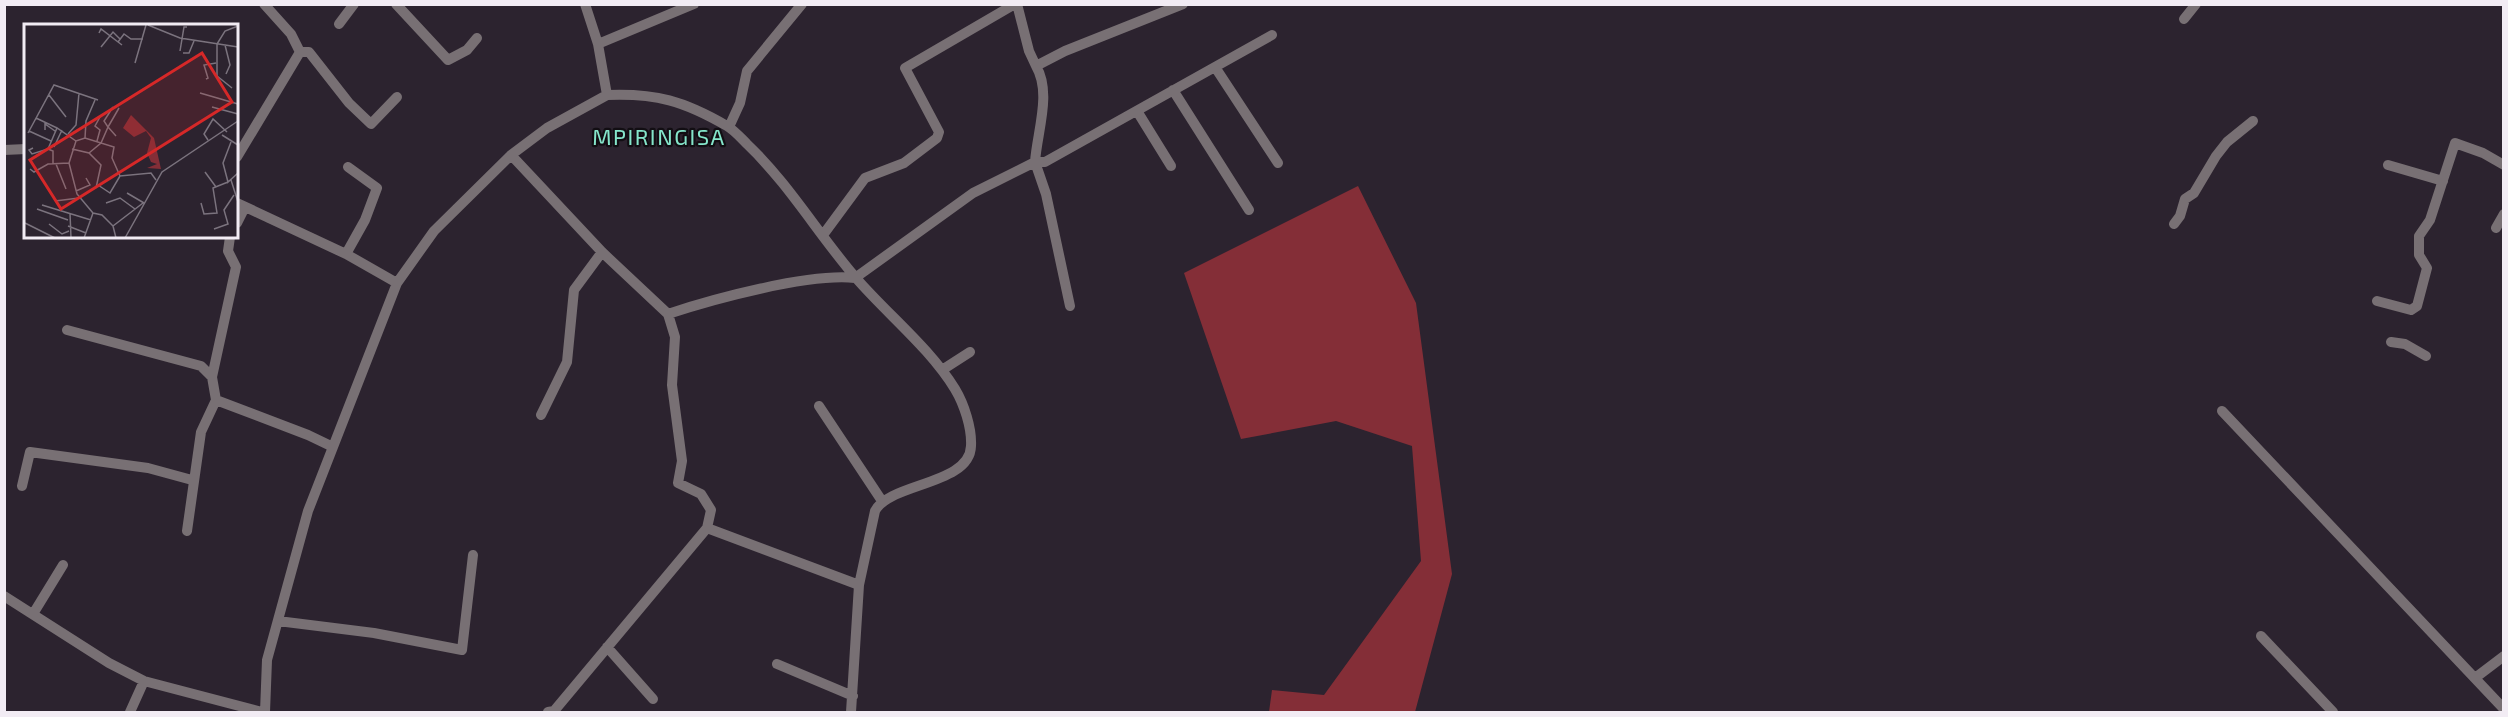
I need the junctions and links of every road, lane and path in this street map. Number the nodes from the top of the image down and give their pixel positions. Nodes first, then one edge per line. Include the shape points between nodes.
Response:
1 (264, 4) edge
2 (354, 4) edge
3 (396, 4) edge
4 (585, 4) edge
5 (694, 4) edge
6 (802, 4) edge
7 (1016, 4) edge
8 (1183, 4) edge
9 (2196, 4) edge
10 (2184, 19) dead end
11 (339, 24) dead end
12 (1272, 35) dead end
13 (477, 38) dead end
14 (598, 44) junction
15 (300, 52) junction
16 (1036, 66) junction
17 (1215, 67) junction
18 (1173, 90) junction
19 (606, 95) junction
20 (397, 97) dead end
21 (1137, 111) junction
22 (2253, 121) dead end
23 (729, 127) junction
24 (24, 149) edge
25 (4, 150) edge
26 (238, 155) edge
27 (511, 155) junction
28 (1035, 162) junction
29 (1278, 163) dead end
30 (2388, 165) dead end
31 (2504, 165) edge
32 (1171, 166) dead end
33 (348, 167) dead end
34 (2443, 181) junction
35 (241, 205) edge
36 (1249, 210) dead end
37 (2504, 214) edge
38 (2174, 224) dead end
39 (2496, 228) dead end
40 (823, 235) junction
41 (230, 238) edge
42 (602, 252) junction
43 (346, 254) junction
44 (855, 278) junction
45 (397, 283) junction
46 (2377, 301) dead end
47 (1070, 306) dead end
48 (668, 314) junction
49 (67, 330) dead end
50 (2391, 342) dead end
51 (970, 352) dead end
52 (2426, 356) dead end
53 (942, 369) junction
54 (212, 377) junction
55 (216, 400) junction
56 (819, 406) dead end
57 (2222, 411) dead end
58 (541, 415) dead end
59 (333, 447) junction
60 (192, 480) junction
61 (22, 486) dead end
62 (882, 501) junction
63 (707, 528) junction
64 (187, 531) dead end
65 (473, 555) dead end
66 (63, 565) dead end
67 (859, 585) junction
68 (4, 596) edge
69 (33, 614) junction
70 (278, 621) junction
71 (2261, 636) dead end
72 (607, 647) junction
73 (2504, 656) edge
74 (777, 664) dead end
75 (2475, 678) junction
76 (144, 681) junction
77 (853, 696) junction
78 (652, 699) dead end
79 (2504, 709) edge
80 (130, 712) edge
81 (263, 712) edge
82 (552, 712) edge
83 (850, 712) edge
84 (2333, 712) edge

1 - 15 street via 291,34
2 - 11 street
3 - 13 street via 448,60 467,50
4 - 14 street
5 - 14 street
6 - 23 street via 747,71 740,103
7 - 16 street
7 - 40 street via 905,69 939,132 937,138 904,163 865,178
8 - 16 street
9 - 10 street
12 - 17 street
14 - 19 street
15 - 20 street via 309,52 371,124
15 - 26 street
16 - 28 street via 1042,76 1042,109
17 - 18 street
17 - 29 street
18 - 21 street
18 - 36 street
19 - 23 street via 670,99
19 - 27 street via 547,128
21 - 28 street via 1045,162
21 - 32 street
22 - 38 street via 2204,172
23 - 40 street via 770,168
24 - 25 street
27 - 42 street
27 - 45 street via 434,231
28 - 44 street via 973,193
28 - 47 street via 1046,194
30 - 34 street
31 - 34 street via 2455,143
33 - 43 street via 377,188
34 - 46 street via 2430,220 2419,236 2419,255 2427,268 2417,306 2411,310
35 - 43 street
37 - 39 street
40 - 44 street
41 - 54 street via 228,251 236,267
42 - 48 street
42 - 58 street via 574,290 567,362
43 - 45 street
44 - 48 street via 837,276 780,286
44 - 53 street
45 - 59 street
48 - 63 street via 675,337 672,385 682,461 678,483 701,494 709,503
49 - 54 street via 201,366
50 - 52 street via 2405,344
51 - 53 street
53 - 62 street via 965,412 970,454 965,462 931,482
54 - 55 street
55 - 59 street
55 - 60 street via 201,432
56 - 62 street
57 - 75 street
59 - 70 street via 308,511
60 - 61 street via 148,468 30,452
60 - 64 street
62 - 67 street via 875,511
63 - 67 street
63 - 72 street
65 - 70 street via 462,650 374,633
66 - 69 street
67 - 77 street
68 - 69 street
69 - 76 street via 108,663
70 - 81 street via 267,660
71 - 84 street
72 - 78 street
72 - 82 street
73 - 75 street
74 - 77 street
75 - 79 street
76 - 80 street
76 - 81 street
77 - 83 street

